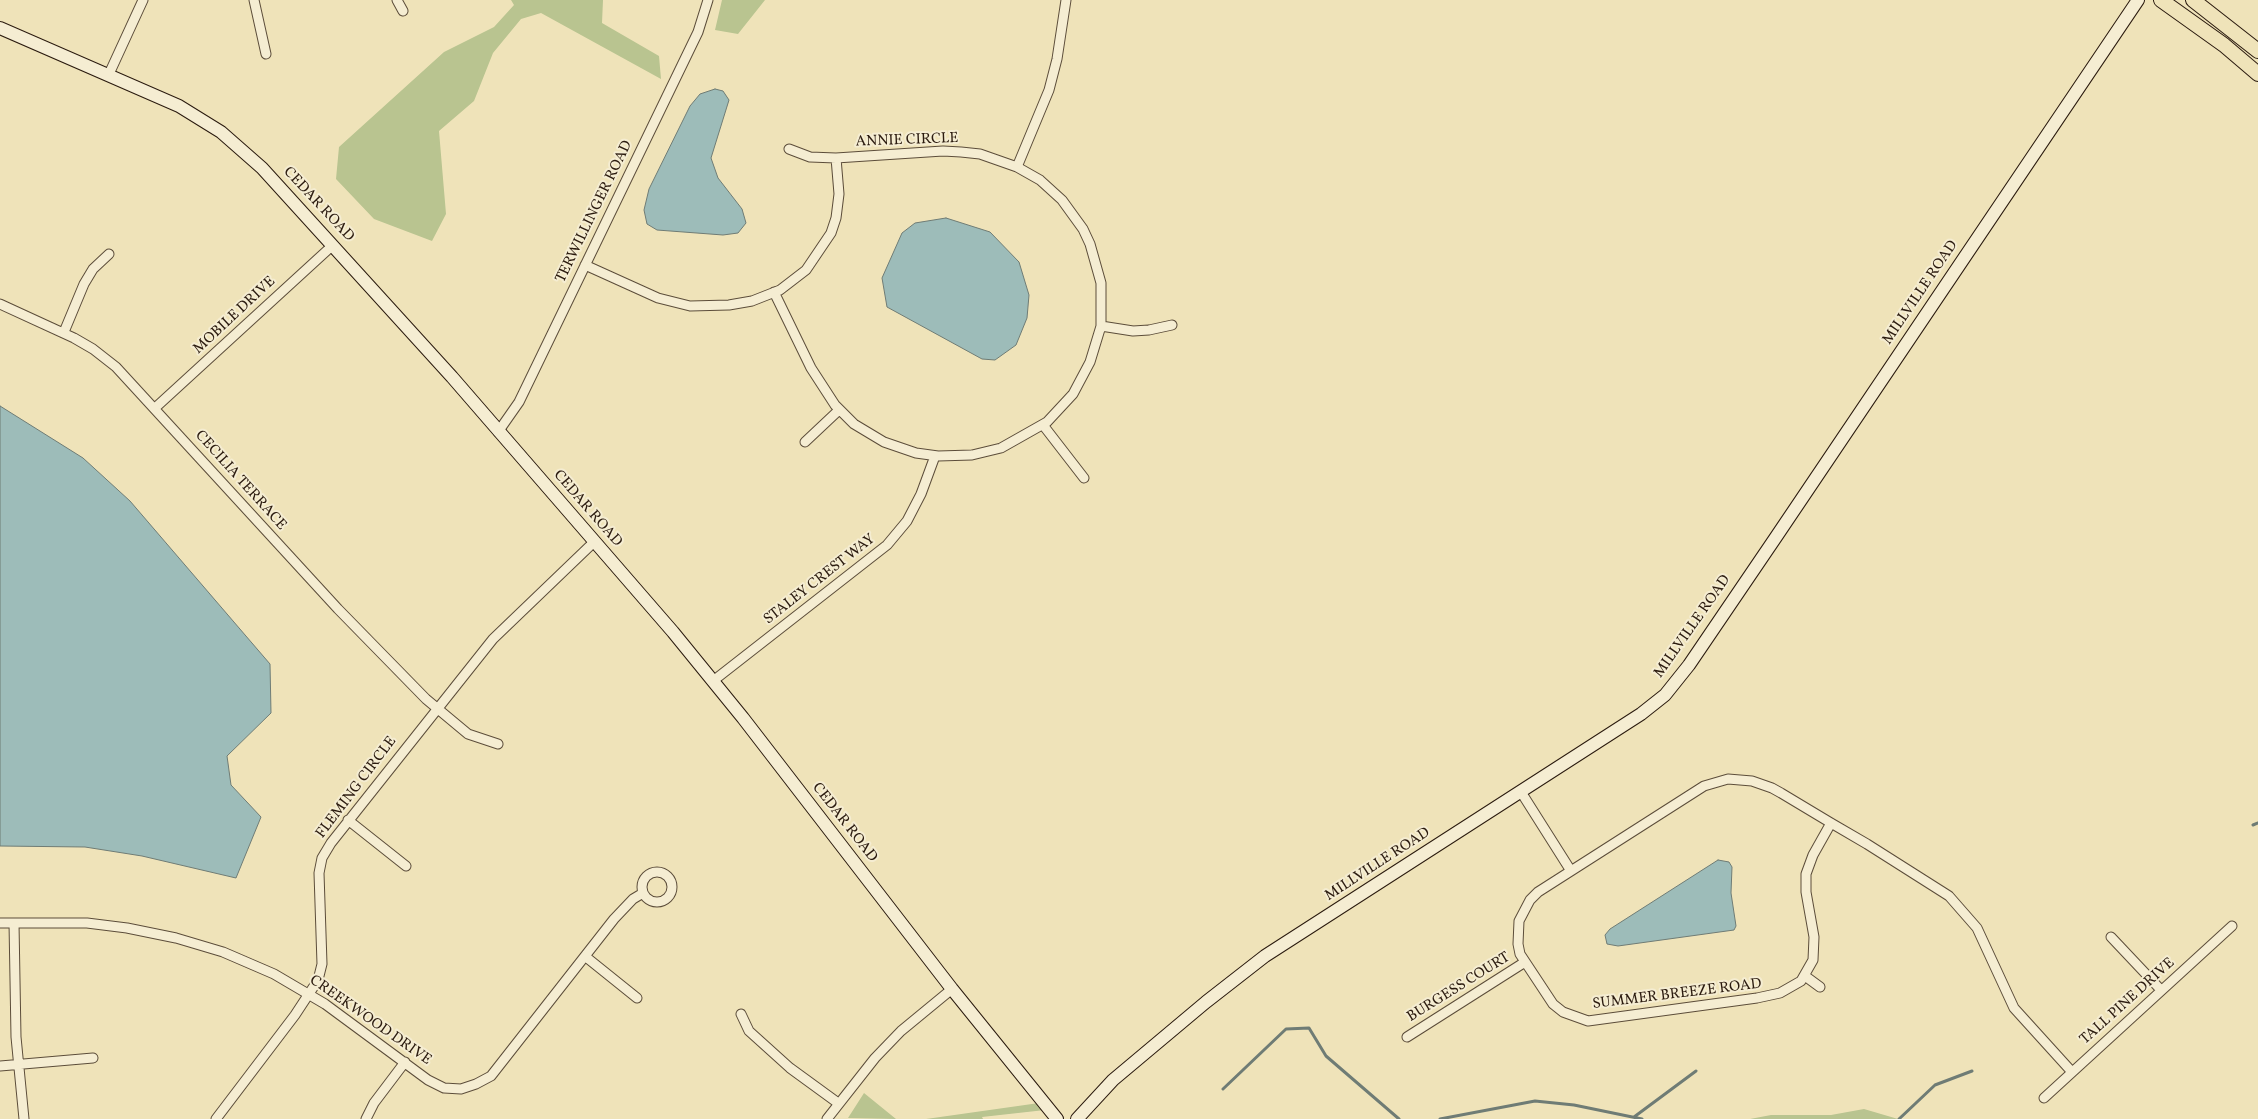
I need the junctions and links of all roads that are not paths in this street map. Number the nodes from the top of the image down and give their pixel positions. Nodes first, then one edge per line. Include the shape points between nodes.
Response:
1 (143, 0) edge
2 (254, 0) edge
3 (397, 0) edge
4 (708, 0) edge
5 (1066, 0) edge
6 (2138, 0) edge
7 (2161, 0) edge
8 (2193, 0) edge
9 (403, 11) dead end
10 (0, 28) edge
11 (2258, 51) edge
12 (266, 54) dead end
13 (109, 74) junction
14 (2258, 74) edge
15 (789, 149) dead end
16 (836, 158) junction
17 (1017, 167) junction
18 (333, 245) junction
19 (109, 254) dead end
20 (585, 265) junction
21 (774, 292) junction
22 (0, 304) edge
23 (1172, 325) dead end
24 (1101, 326) junction
25 (64, 332) junction
26 (155, 408) junction
27 (839, 410) junction
28 (1043, 425) junction
29 (498, 432) junction
30 (805, 442) dead end
31 (935, 456) junction
32 (1084, 478) dead end
33 (594, 542) junction
34 (713, 681) junction
35 (436, 708) junction
36 (498, 744) dead end
37 (1521, 792) junction
38 (348, 820) junction
39 (1831, 823) junction
40 (406, 866) dead end
41 (1571, 870) junction
42 (643, 893) dead end
43 (0, 923) edge
44 (14, 923) junction
45 (2232, 926) dead end
46 (2111, 936) dead end
47 (586, 957) junction
48 (1525, 962) junction
49 (1805, 976) junction
50 (1820, 987) dead end
51 (952, 989) junction
52 (2161, 990) junction
53 (309, 994) junction
54 (637, 998) dead end
55 (741, 1014) dead end
56 (1407, 1037) dead end
57 (93, 1058) dead end
58 (405, 1062) junction
59 (19, 1064) junction
60 (0, 1066) edge
61 (2072, 1072) junction
62 (2044, 1098) dead end
63 (838, 1103) junction
64 (24, 1119) edge
65 (216, 1119) edge
66 (366, 1119) edge
67 (827, 1119) edge
68 (1057, 1119) edge
69 (1077, 1119) edge

1 - 13 street
2 - 12 street
3 - 9 street
4 - 20 street, TERWILLINGER ROAD via 698,32
5 - 17 street via 1049,90
6 - 37 street, MILLVILLE ROAD via 1690,665 1665,695 1641,714
7 - 14 main road
8 - 11 main road
10 - 13 street, CEDAR ROAD
13 - 18 street, CEDAR ROAD via 179,106 221,132 262,168
15 - 16 street, ANNIE CIRCLE via 810,157
16 - 17 street, ANNIE CIRCLE via 942,151 988,156
16 - 21 street via 839,194 831,233 806,270
17 - 24 street, ANNIE CIRCLE via 1040,180 1062,200 1083,230 1101,283
18 - 26 street, MOBILE DRIVE
18 - 29 street, CEDAR ROAD
19 - 25 street via 93,269 84,284
20 - 21 street via 658,298 690,306 729,305 752,301
20 - 29 street, TERWILLINGER ROAD via 519,402
21 - 27 street, ANNIE CIRCLE via 811,368
22 - 25 street, CECILIA TERRACE
23 - 24 street via 1133,331
24 - 28 street, ANNIE CIRCLE via 1090,362 1073,394
25 - 26 street, CECILIA TERRACE via 116,367
26 - 35 street, CECILIA TERRACE via 338,609
27 - 30 street
27 - 31 street, ANNIE CIRCLE via 854,424 884,442
28 - 31 street, ANNIE CIRCLE via 1001,448 972,455
28 - 32 street
29 - 33 street, CEDAR ROAD
31 - 34 street, STALEY CREST WAY via 907,521 887,545
33 - 34 street, CEDAR ROAD
33 - 35 street, FLEMING CIRCLE via 493,639
34 - 51 street, CEDAR ROAD
35 - 36 street, CECILIA TERRACE via 468,734
35 - 38 street, FLEMING CIRCLE
37 - 41 street
37 - 69 street, MILLVILLE ROAD via 1242,973 1113,1080
38 - 40 street
38 - 53 street, FLEMING CIRCLE via 322,858 319,873 322,964 318,980
39 - 41 street, SUMMER BREEZE ROAD via 1772,788 1752,781 1728,779 1689,794
39 - 49 street via 1806,874 1814,948 1813,960
39 - 61 street, SUMMER BREEZE ROAD via 1949,896 1984,940 2014,1008
41 - 48 street, SUMMER BREEZE ROAD via 1538,892 1523,910 1518,934 1520,954
42 - 47 street, CREEKWOOD DRIVE via 614,919
43 - 44 street, CREEKWOOD DRIVE
44 - 53 street, CREEKWOOD DRIVE via 87,923 176,938 215,949 256,966
44 - 59 street
45 - 52 street, TALL PINE DRIVE
46 - 52 street
47 - 54 street
47 - 58 street, CREEKWOOD DRIVE via 491,1076 461,1088 444,1088
48 - 49 street, SUMMER BREEZE ROAD via 1553,1004 1563,1012 1588,1021 1770,996 1790,989
48 - 56 street, BURGESS COURT
49 - 50 street
51 - 63 street via 901,1031
51 - 68 street, CEDAR ROAD
52 - 61 street, TALL PINE DRIVE
53 - 58 street, CREEKWOOD DRIVE
53 - 65 street, FLEMING CIRCLE
55 - 63 street via 749,1031 790,1068
57 - 59 street
58 - 66 street
59 - 60 street
59 - 64 street
61 - 62 street, TALL PINE DRIVE
63 - 67 street

